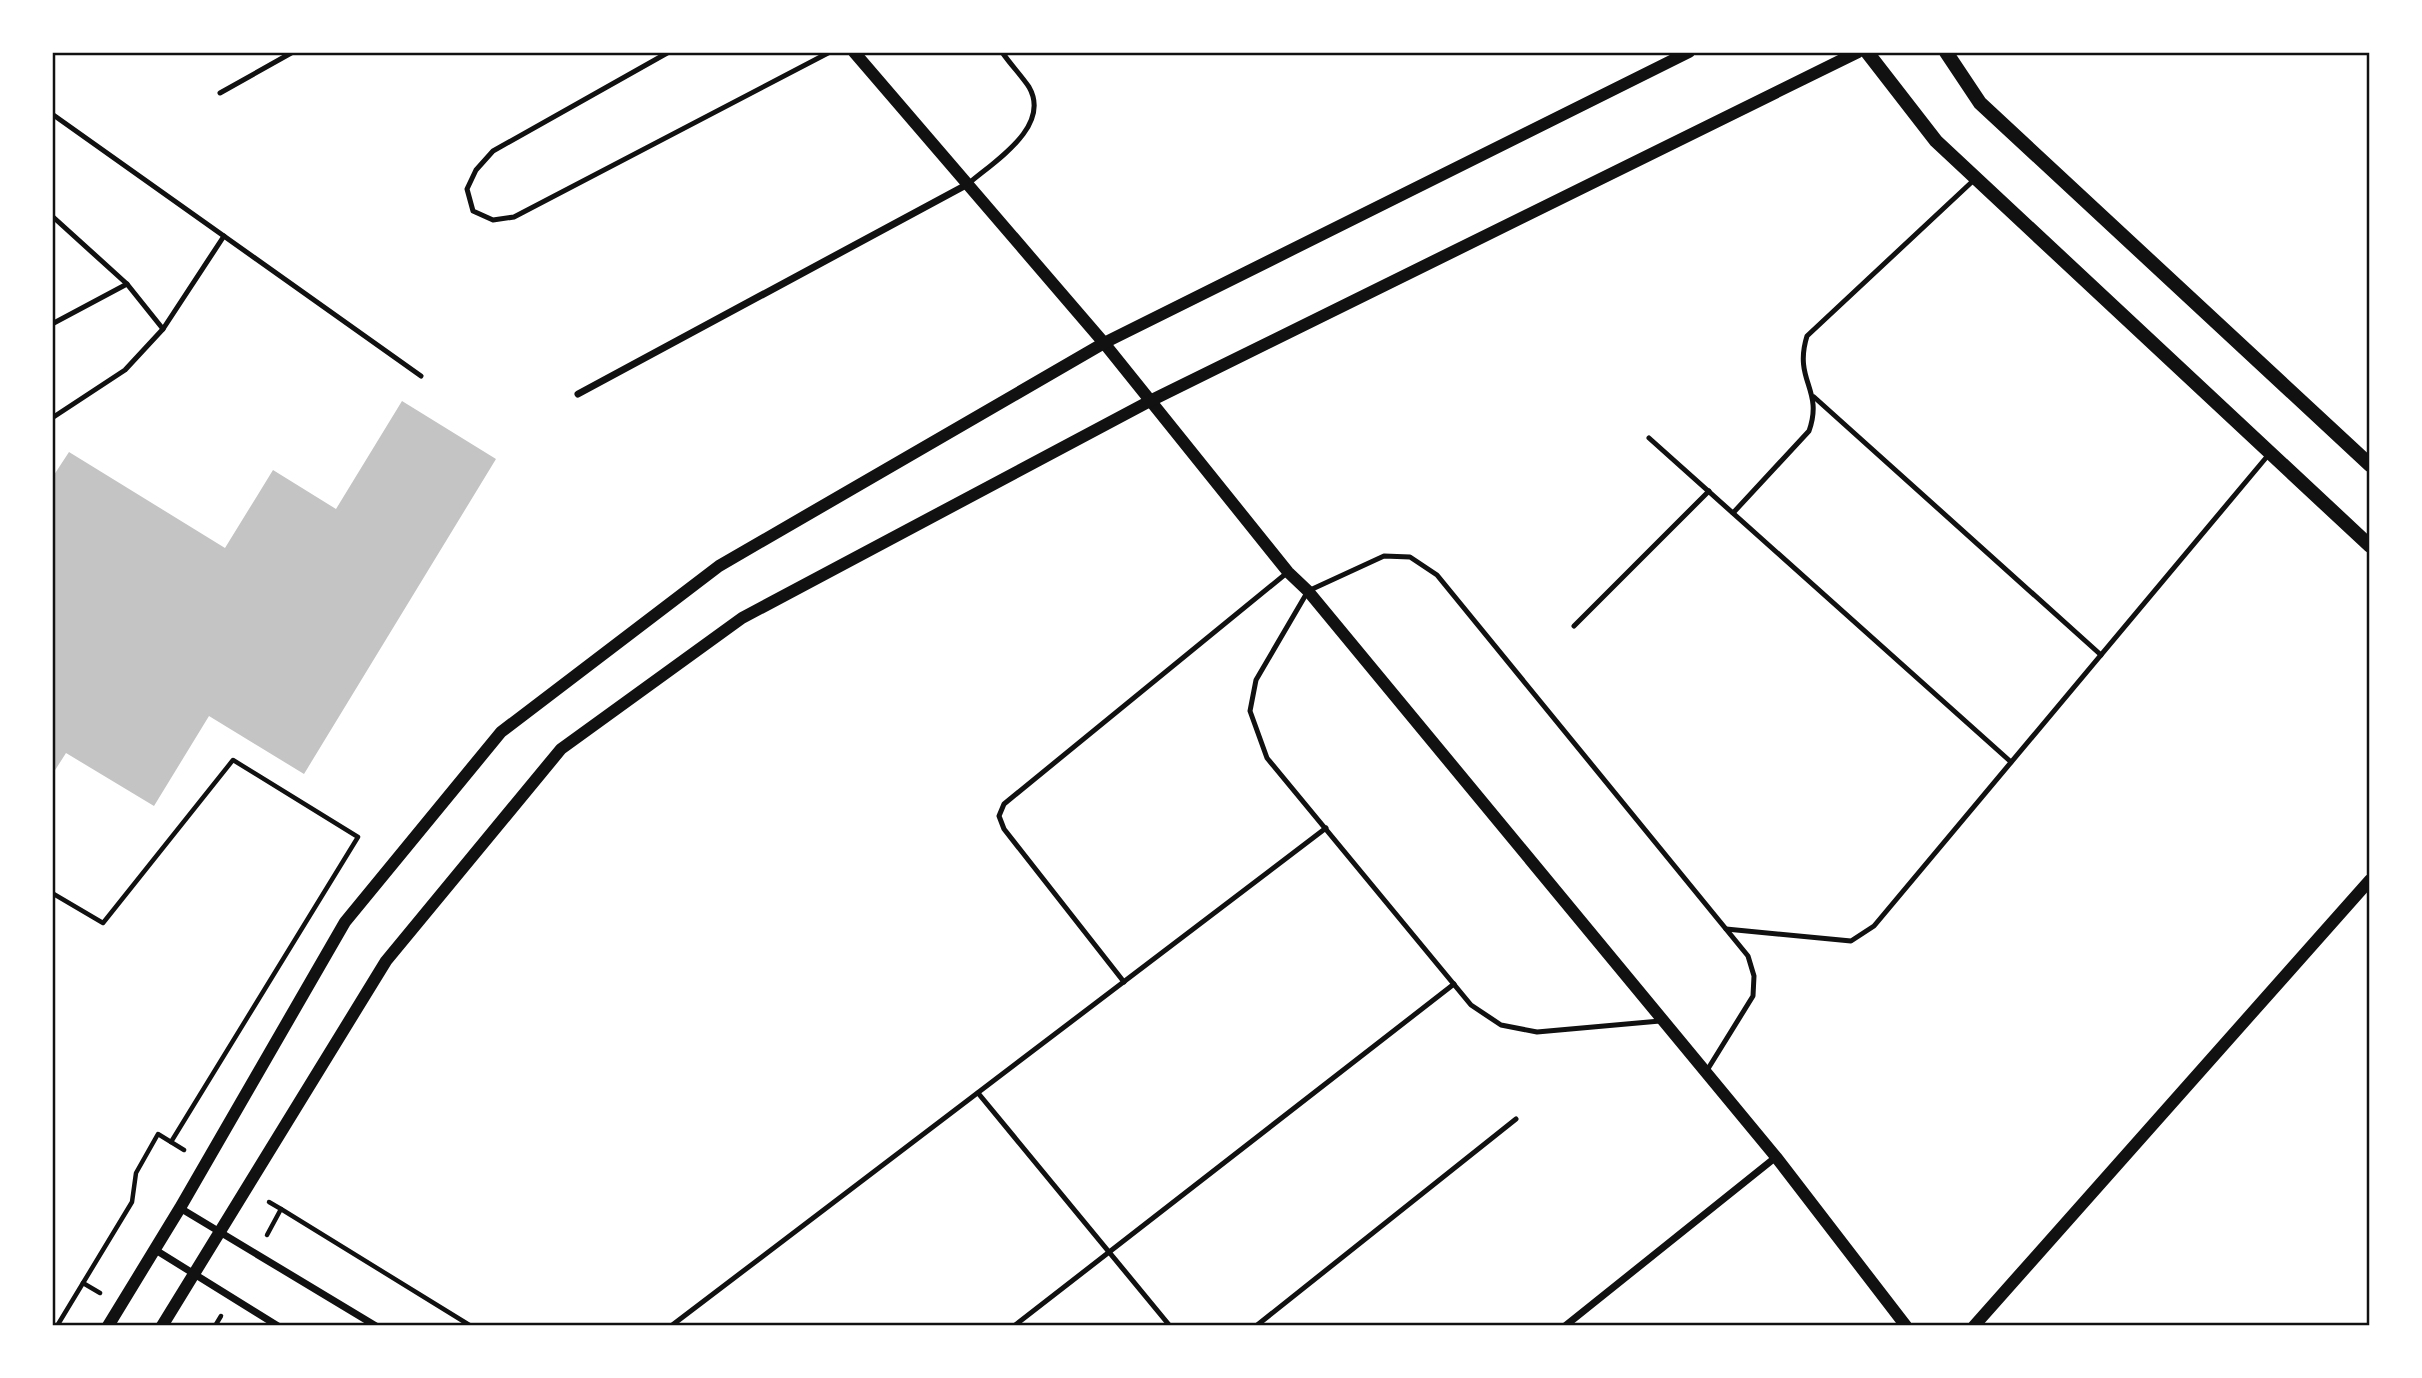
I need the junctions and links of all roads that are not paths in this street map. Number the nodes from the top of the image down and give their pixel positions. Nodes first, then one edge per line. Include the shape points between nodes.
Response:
1 (293, 52) edge
2 (669, 52) edge
3 (830, 52) edge
4 (854, 52) edge
5 (1002, 52) edge
6 (1689, 52) edge
7 (1858, 52) edge
8 (1867, 52) edge
9 (1946, 52) edge
10 (220, 93) dead end
11 (52, 114) edge
12 (1976, 178) junction
13 (968, 184) junction
14 (52, 216) edge
15 (224, 236) junction
16 (127, 284) junction
17 (52, 324) edge
18 (163, 329) junction
19 (1104, 343) junction
20 (421, 376) dead end
21 (578, 394) dead end
22 (1814, 397) junction
23 (1150, 401) junction
24 (52, 418) edge
25 (1649, 438) dead end
26 (2270, 453) junction
27 (2370, 465) edge
28 (1709, 491) junction
29 (1733, 513) junction
30 (2370, 546) edge
31 (1288, 572) junction
32 (1308, 592) junction
33 (1574, 626) dead end
34 (2101, 655) junction
35 (2011, 762) junction
36 (1326, 828) junction
37 (2370, 880) edge
38 (1726, 929) junction
39 (1124, 982) junction
40 (1454, 984) junction
41 (1663, 1021) junction
42 (1706, 1072) junction
43 (978, 1093) junction
44 (1516, 1119) dead end
45 (1776, 1157) junction
46 (180, 1208) junction
47 (218, 1230) junction
48 (154, 1249) junction
49 (1111, 1250) junction
50 (193, 1274) junction
51 (108, 1325) edge
52 (162, 1325) edge
53 (278, 1325) edge
54 (376, 1325) edge
55 (671, 1325) edge
56 (1014, 1325) edge
57 (1170, 1325) edge
58 (1256, 1325) edge
59 (1565, 1325) edge
60 (1906, 1325) edge
61 (1973, 1325) edge

1 - 10 lane
2 - 3 lane via 493,151 467,189 473,211 493,220 514,217
4 - 13 street
5 - 13 lane via 1030,90 1033,111 1028,132
6 - 19 street
7 - 23 street
8 - 12 main road via 1936,141
9 - 27 main road via 1980,103
11 - 15 lane
12 - 22 lane via 1807,336 1801,356 1804,378
12 - 26 main road
13 - 19 street
13 - 21 street
14 - 16 lane
15 - 18 lane
15 - 20 lane
16 - 17 lane
16 - 18 lane
18 - 24 lane via 125,370
19 - 23 street
19 - 46 street via 719,566 501,732 345,922
22 - 29 lane via 1809,431
22 - 34 lane
23 - 31 street
23 - 47 street via 743,618 561,749 386,961
25 - 28 lane
26 - 30 main road
26 - 34 lane
28 - 29 lane
28 - 33 lane
29 - 35 lane
31 - 32 street
31 - 39 lane via 1004,804 999,816 1004,829
32 - 36 lane via 1256,680 1250,711 1267,758
32 - 38 lane via 1384,556 1410,557 1437,575
32 - 41 street
34 - 35 lane
35 - 38 lane via 1874,926 1851,940
36 - 39 lane
36 - 40 lane
37 - 61 street
38 - 42 lane via 1748,956 1753,996
39 - 43 lane
40 - 41 lane via 1472,1005 1501,1025 1537,1032
40 - 49 lane
41 - 42 street
42 - 45 street
43 - 49 lane
43 - 55 lane
44 - 58 lane
45 - 59 street
45 - 60 street
46 - 47 street
46 - 48 street
47 - 50 street
47 - 54 street
48 - 50 street
48 - 51 street
49 - 56 lane
49 - 57 lane
50 - 52 street
50 - 53 street

